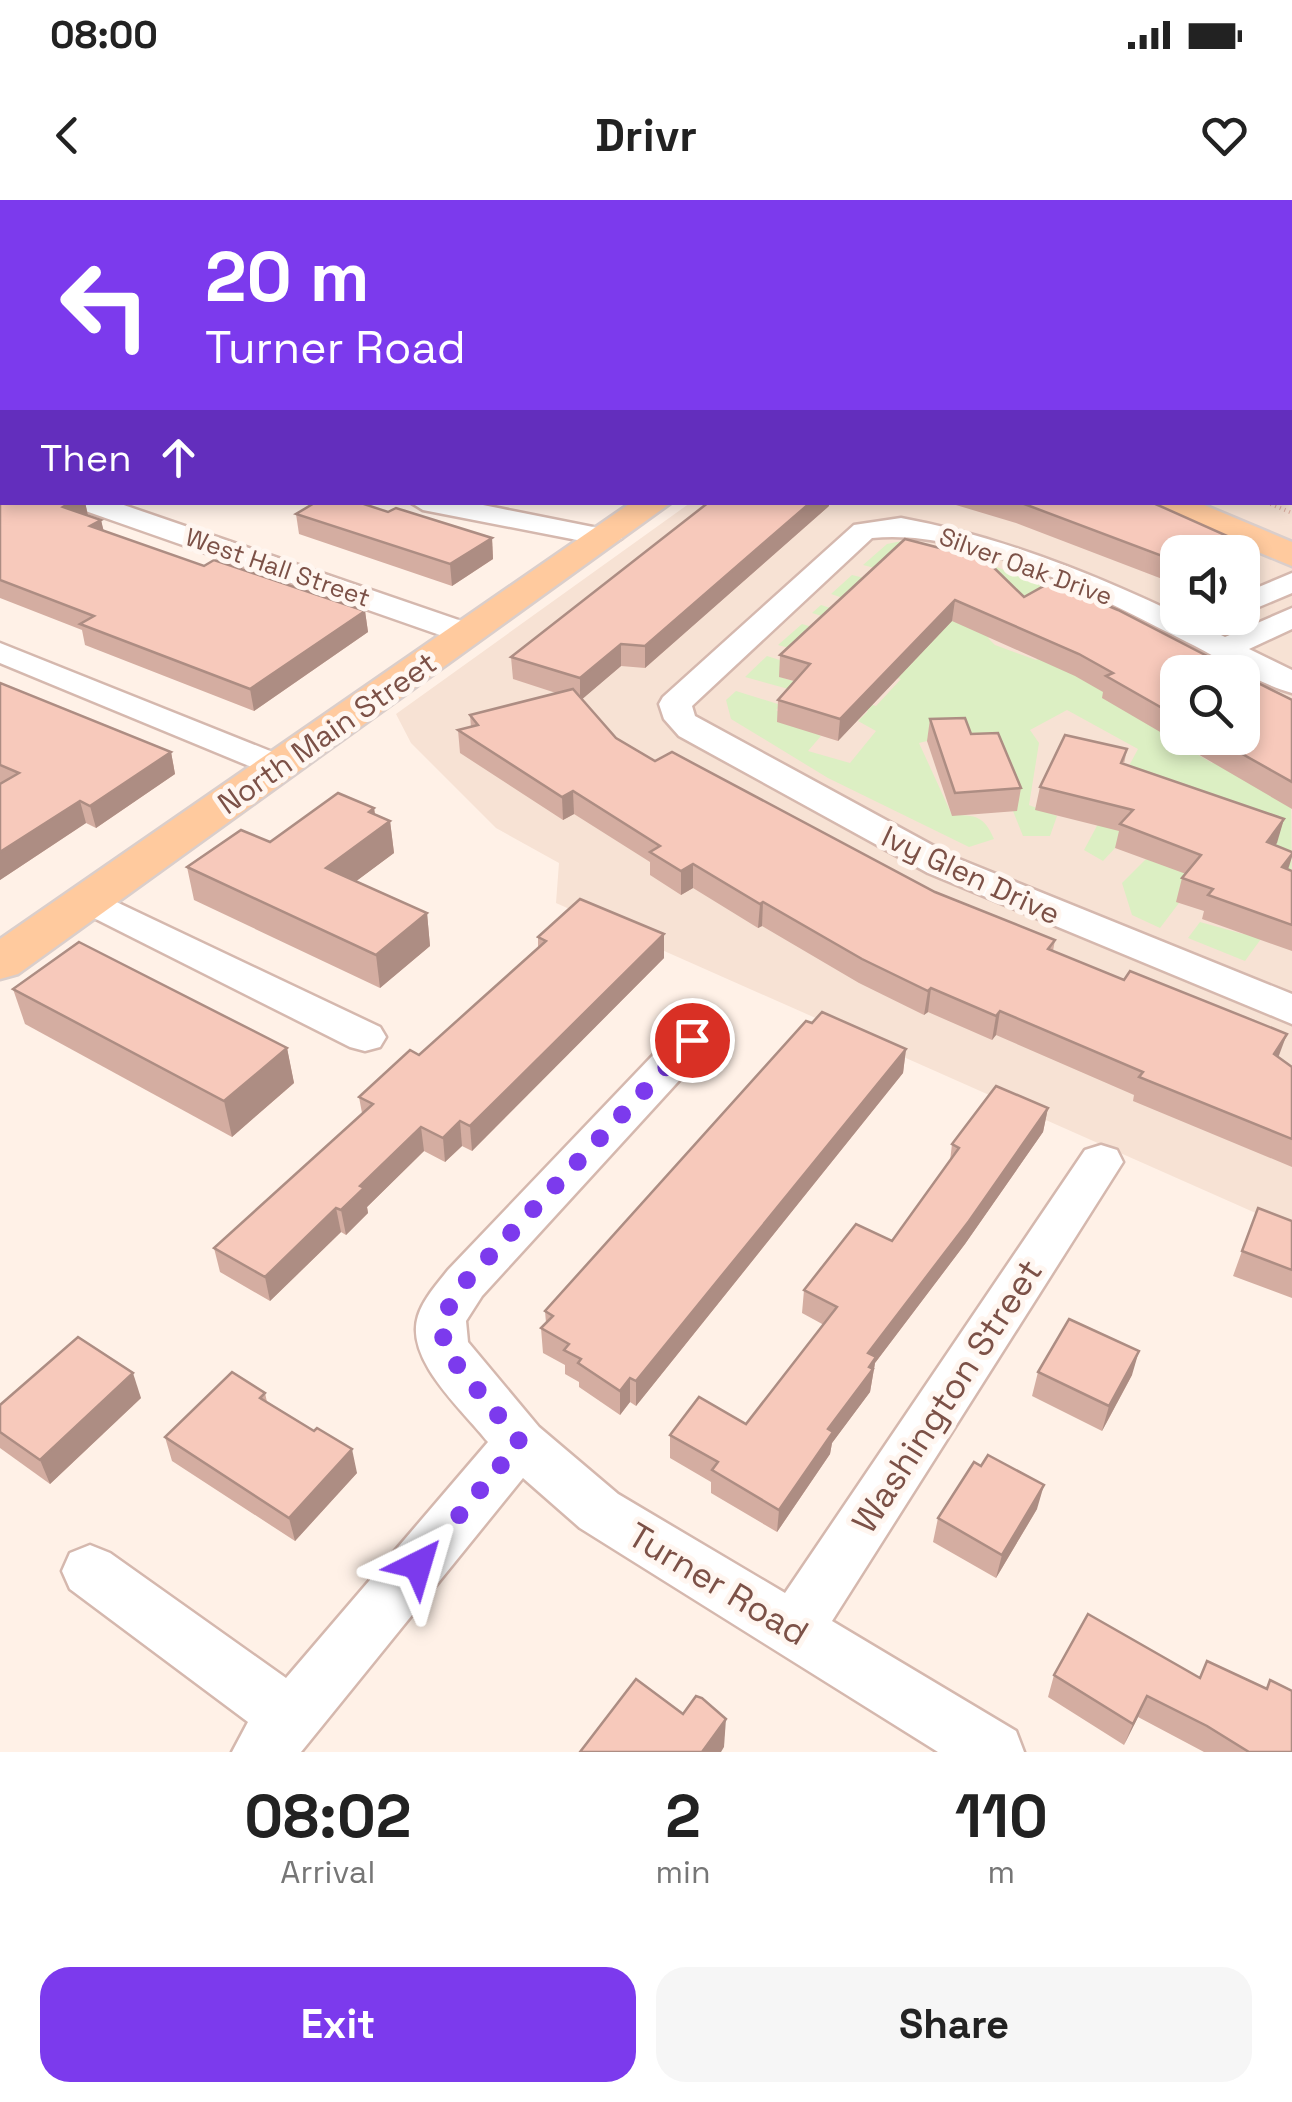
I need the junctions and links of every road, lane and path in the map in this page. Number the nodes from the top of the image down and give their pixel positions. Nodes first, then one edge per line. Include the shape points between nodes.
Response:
1 (96, 505) edge
2 (438, 505) edge
3 (651, 505) edge
4 (1173, 505) edge
5 (1240, 505) edge
6 (1292, 526) edge
7 (608, 538) junction
8 (1292, 555) edge
9 (1292, 582) edge
10 (1260, 597) edge
11 (1160, 609) edge
12 (1292, 617) edge
13 (468, 634) junction
14 (1213, 635) edge
15 (1226, 649) junction
16 (0, 652) edge
17 (1292, 683) edge
18 (675, 704) joint
19 (278, 766) junction
20 (90, 901) junction
21 (0, 963) edge
22 (1292, 1010) edge
23 (365, 1037) dead end
24 (692, 1040) dead end
25 (1100, 1162) dead end
26 (520, 1442) junction
27 (90, 1571) dead end
28 (794, 1630) junction
29 (276, 1735) edge
30 (994, 1752) edge

1 - 13 street, West Hall Street
2 - 7 street
3 - 7 main road, North Main Street
4 - 8 main road
5 - 6 main road
7 - 13 main road, North Main Street
9 - 10 street
11 - 18 street, Silver Oak Drive via 903,524 864,531
12 - 15 street
13 - 19 main road, North Main Street
14 - 15 street, Silver Oak Drive
15 - 17 street, Silver Oak Drive
16 - 19 street
18 - 22 street, Ivy Glen Drive via 690,730 941,866
19 - 20 main road, North Main Street
20 - 21 main road, North Main Street
20 - 23 street
24 - 26 street, Turner Road via 465,1282 442,1318 444,1349
25 - 28 street, Washington Street
26 - 28 street, Turner Road via 599,1512
26 - 29 street
27 - 29 street
28 - 30 street, Turner Road

